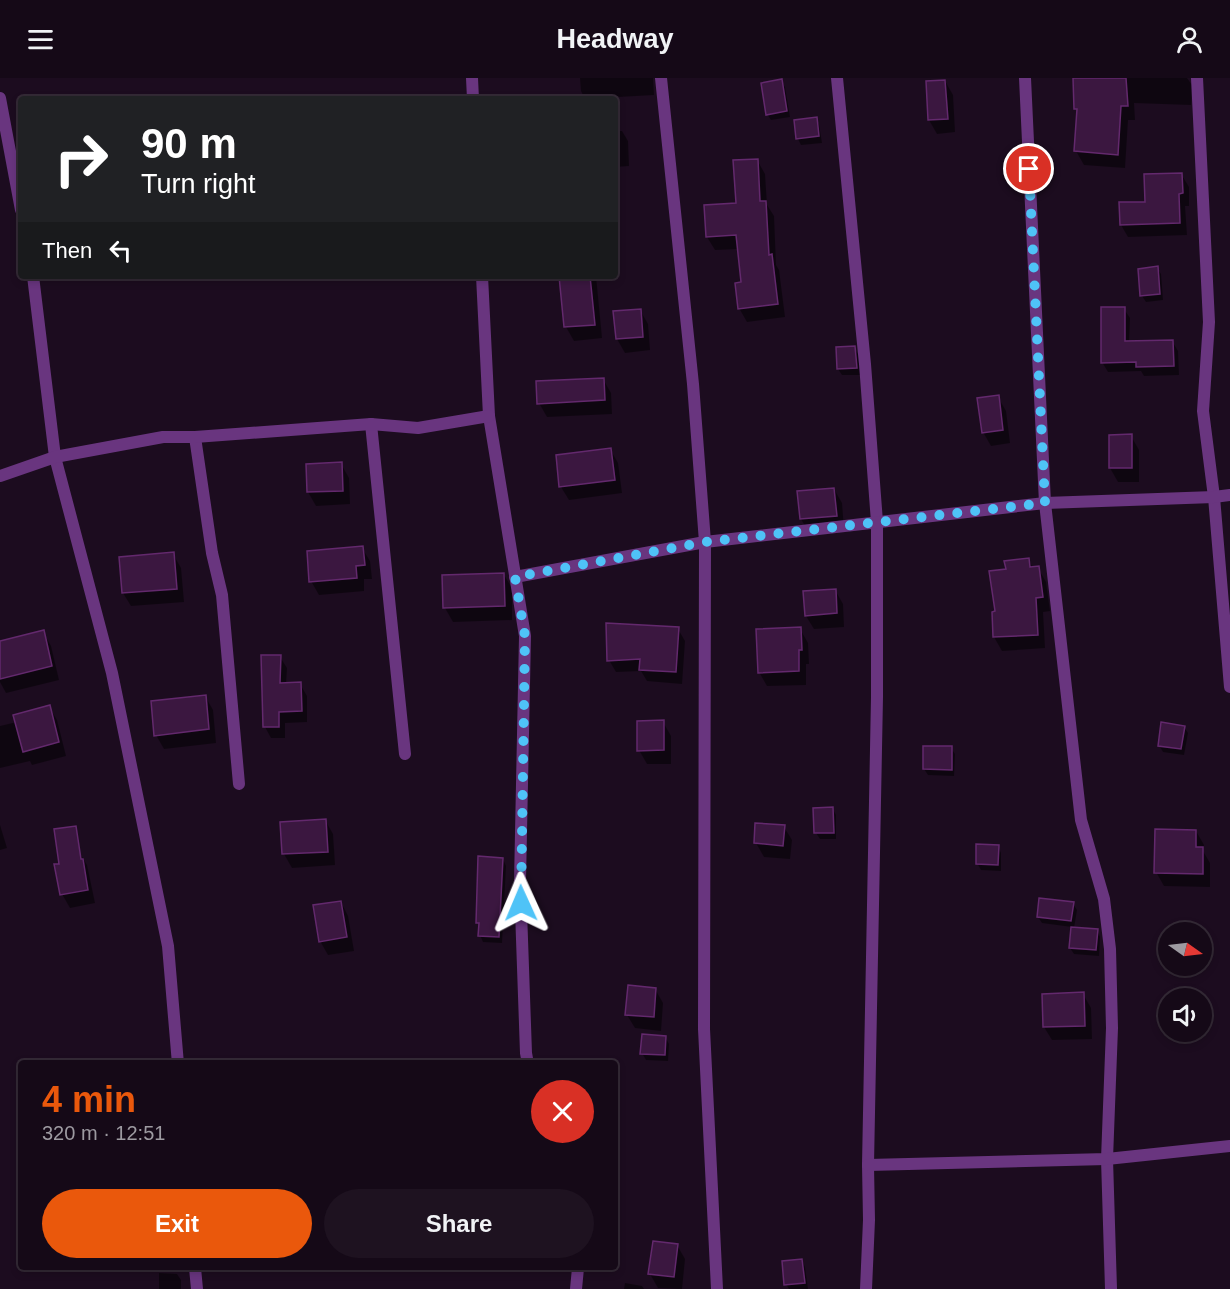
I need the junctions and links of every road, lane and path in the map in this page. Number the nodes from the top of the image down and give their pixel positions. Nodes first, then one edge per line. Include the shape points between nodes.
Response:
1 (472, 78) edge
2 (661, 78) edge
3 (837, 78) edge
4 (1025, 78) edge
5 (1197, 78) edge
6 (473, 96) edge
7 (0, 98) edge
8 (18, 194) edge
9 (33, 279) edge
10 (482, 279) edge
11 (489, 416) junction
12 (371, 424) junction
13 (195, 437) junction
14 (55, 457) junction
15 (0, 477) edge
16 (1230, 495) edge
17 (1214, 497) junction
18 (1045, 503) junction
19 (877, 522) junction
20 (705, 542) junction
21 (515, 577) junction
22 (1230, 687) edge
23 (405, 754) dead end
24 (239, 784) dead end
25 (178, 1060) edge
26 (527, 1060) edge
27 (1230, 1146) edge
28 (1107, 1158) junction
29 (868, 1165) junction
30 (195, 1270) edge
31 (578, 1270) edge
32 (197, 1289) edge
33 (576, 1289) edge
34 (717, 1289) edge
35 (866, 1289) edge
36 (1111, 1289) edge

1 - 6 street
2 - 20 street
3 - 19 street
4 - 18 street
5 - 17 street via 1209,322 1203,411
7 - 8 street
9 - 14 street
10 - 11 street
11 - 12 street via 418,428
11 - 21 street
12 - 13 street
12 - 23 street
13 - 14 street via 163,437
13 - 24 street via 222,595
14 - 15 street
14 - 25 street via 112,673 168,946
16 - 17 street
17 - 18 street
17 - 22 street
18 - 19 street
18 - 28 street via 1081,820 1104,899 1110,949 1112,1028
19 - 20 street
19 - 29 street
20 - 21 street
20 - 34 street via 704,1029
21 - 26 street via 525,636 520,882
27 - 28 street
28 - 29 street
28 - 36 street
29 - 35 street
30 - 32 street
31 - 33 street

